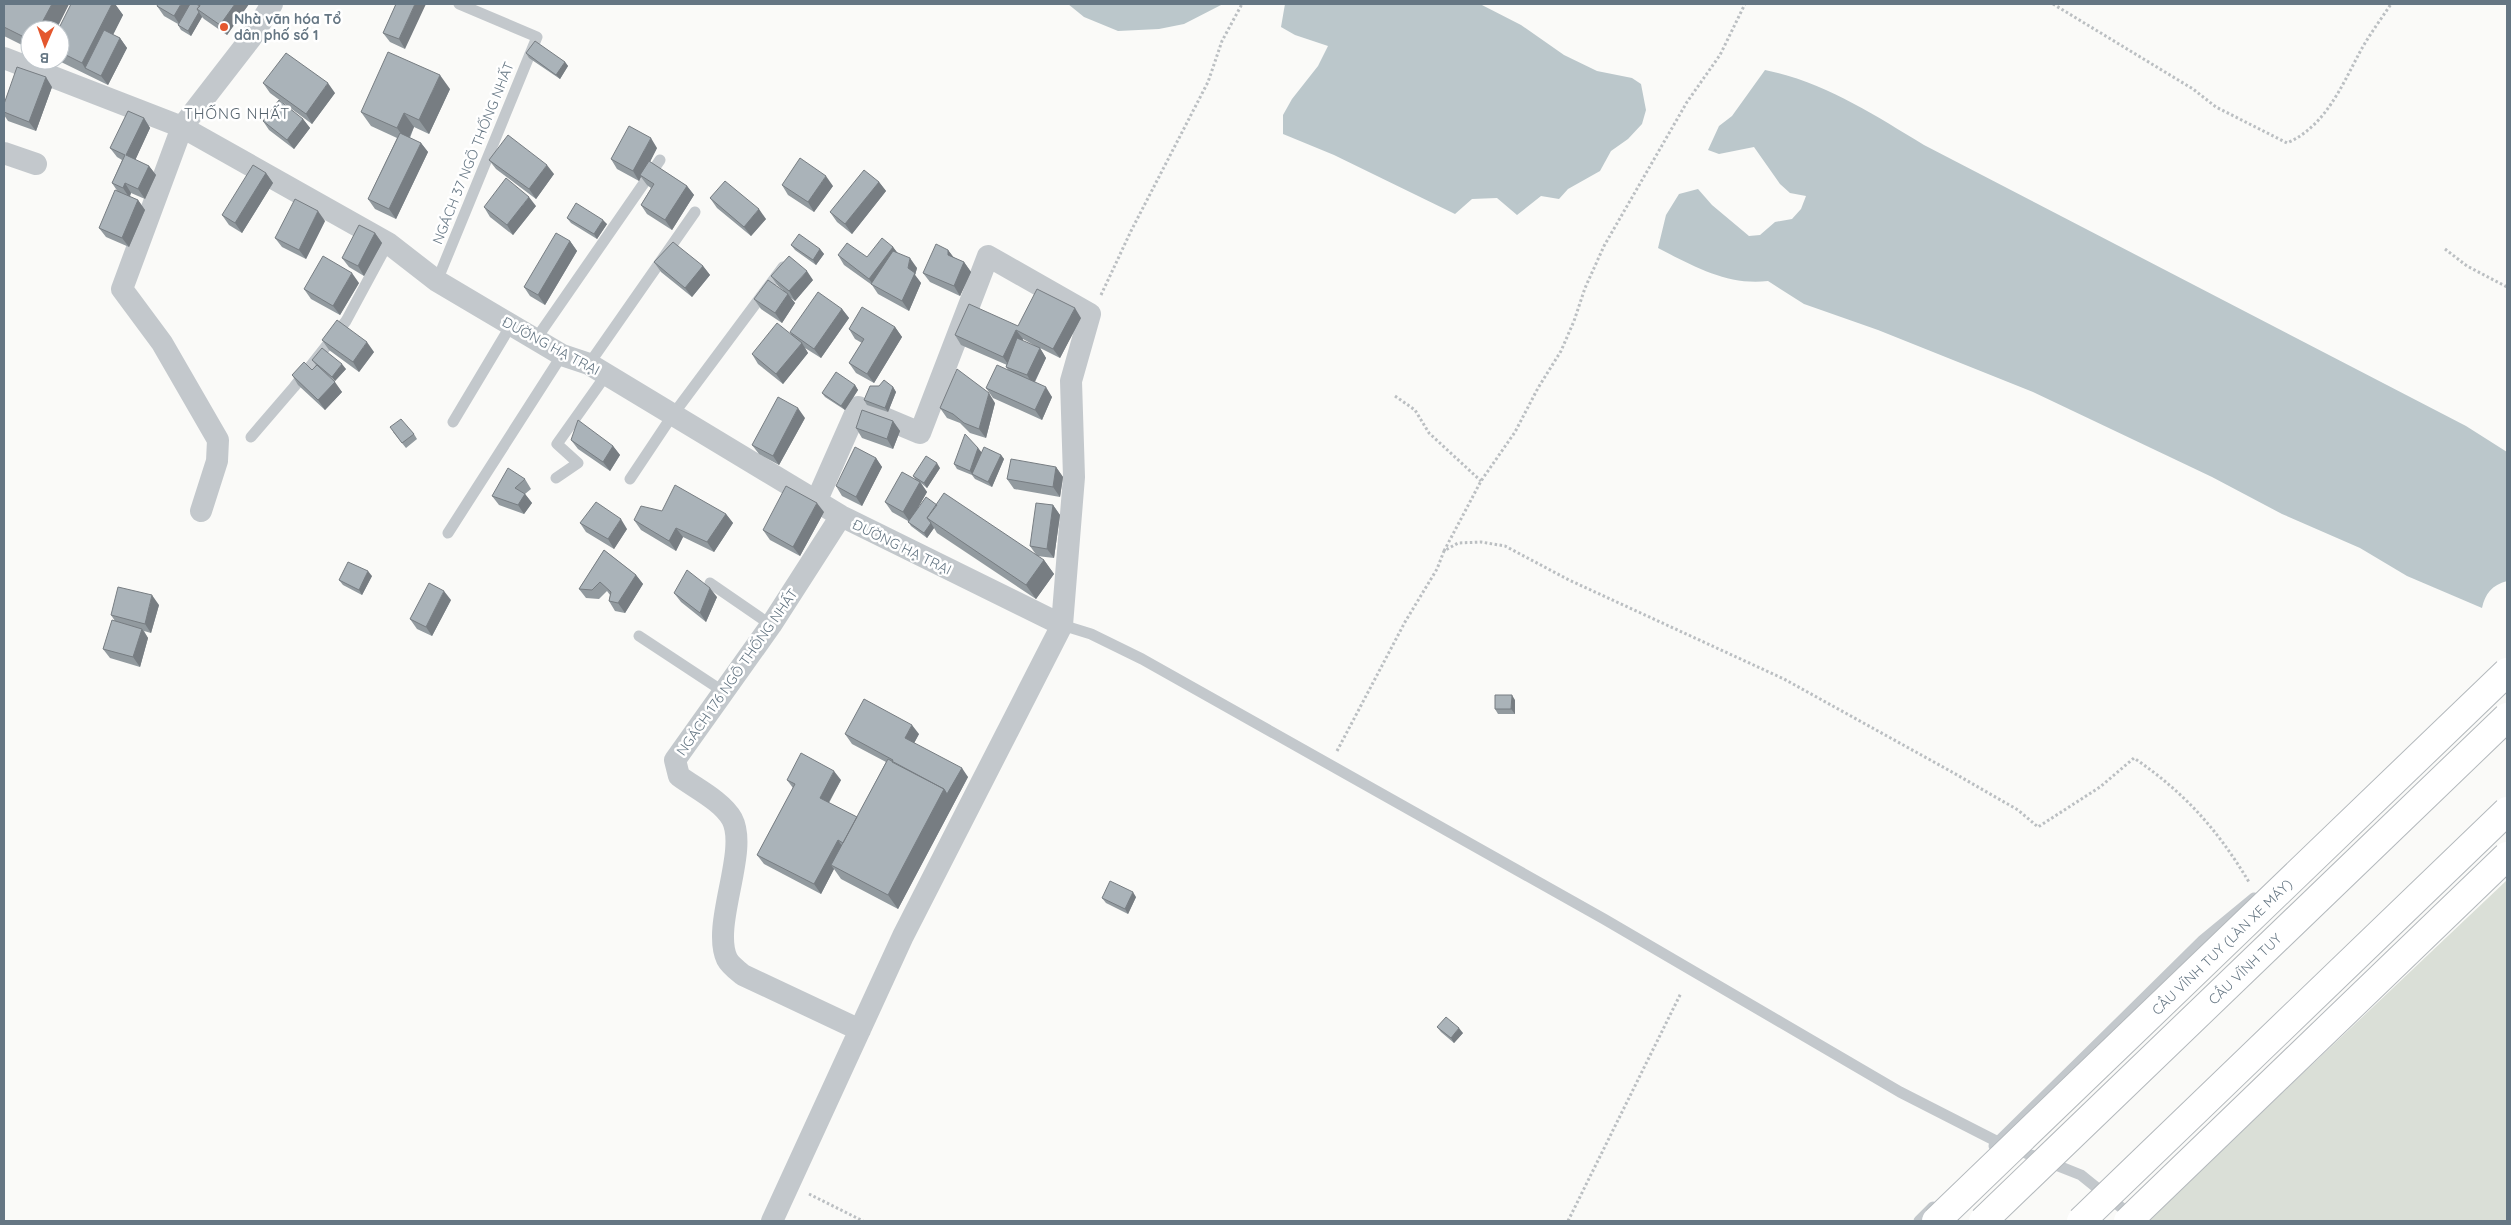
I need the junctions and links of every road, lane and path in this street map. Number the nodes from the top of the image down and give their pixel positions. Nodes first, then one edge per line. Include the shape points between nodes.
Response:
1 (272, 4) edge
2 (459, 4) edge
3 (1242, 4) edge
4 (1745, 4) edge
5 (2053, 4) edge
6 (2390, 4) edge
7 (4, 58) edge
8 (182, 127) junction
9 (4, 153) edge
10 (660, 160) dead end
11 (36, 164) dead end
12 (695, 212) dead end
13 (388, 243) junction
14 (2445, 249) dead end
15 (784, 265) edge
16 (437, 281) junction
17 (2507, 287) edge
18 (1090, 314) junction
19 (511, 325) junction
20 (536, 339) junction
21 (562, 355) junction
22 (597, 370) junction
23 (1396, 396) dead end
24 (672, 416) junction
25 (453, 422) dead end
26 (252, 437) dead end
27 (556, 478) dead end
28 (630, 479) dead end
29 (1481, 481) junction
30 (816, 502) junction
31 (201, 511) dead end
32 (840, 516) junction
33 (448, 533) dead end
34 (1444, 551) junction
35 (710, 583) dead end
36 (771, 625) junction
37 (1062, 625) junction
38 (639, 636) dead end
39 (2504, 668) edge
40 (724, 692) junction
41 (2443, 716) dead end
42 (2507, 717) edge
43 (1328, 764) junction
44 (2507, 811) edge
45 (2507, 856) edge
46 (2261, 892) joint
47 (1682, 993) dead end
48 (860, 1030) junction
49 (1998, 1142) junction
50 (1985, 1155) dead end
51 (788, 1184) junction
52 (1937, 1211) edge
53 (772, 1221) edge
54 (863, 1221) edge
55 (1568, 1221) edge
56 (1919, 1221) edge
57 (1983, 1221) edge
58 (2081, 1221) edge
59 (2128, 1221) edge
60 (2139, 1221) edge

1 - 8 street
2 - 16 lane, NGÁCH 37 NGÕ THỐNG NHẤT via 537,37
3 - 18 path via 1222,41 1208,82
4 - 29 path via 1720,55 1688,102 1604,246 1584,288 1561,351 1515,432
5 - 6 path via 2193,89 2216,107 2287,143 2299,138 2333,105
7 - 8 street, ĐƯỜNG HẠ TRẠI
8 - 13 street, ĐƯỜNG HẠ TRẠI
8 - 31 street via 122,289 162,343 218,440 217,461
9 - 11 street
10 - 20 lane
12 - 22 lane
13 - 16 street, ĐƯỜNG HẠ TRẠI
13 - 26 lane via 346,321
14 - 17 path via 2467,266
15 - 24 lane
16 - 19 street, ĐƯỜNG HẠ TRẠI
18 - 30 street via 988,256 920,433 858,407
18 - 37 street via 1071,381 1074,477
19 - 20 street, ĐƯỜNG HẠ TRẠI
19 - 25 lane
20 - 21 street, ĐƯỜNG HẠ TRẠI
21 - 22 street, ĐƯỜNG HẠ TRẠI
21 - 33 lane
22 - 24 street, ĐƯỜNG HẠ TRẠI
22 - 27 lane via 557,444 578,464
23 - 29 path via 1415,410 1428,433
24 - 28 lane
24 - 30 street, ĐƯỜNG HẠ TRẠI
29 - 34 path
30 - 32 street, ĐƯỜNG HẠ TRẠI
32 - 36 street, NGÁCH 176 NGÕ THỐNG NHẤT
32 - 37 street, ĐƯỜNG HẠ TRẠI
34 - 43 path via 1404,622 1347,737
34 - 46 path via 1458,543 1505,546 1569,580 1784,679 2018,810 2038,827 2100,787 2134,758 2190,804 2219,834
35 - 36 lane
36 - 40 street, NGÁCH 176 NGÕ THỐNG NHẤT
37 - 43 lane via 1091,634 1142,659
37 - 48 street via 903,936
38 - 40 lane
39 - 41 lane
39 - 52 highway, CẦU VĨNH TUY (LÀN XE MÁY), bridge
40 - 48 street, NGÁCH 176 NGÕ THỐNG NHẤT via 675,760 679,776 720,806 734,826 735,850 722,943 728,960 743,975
42 - 57 highway, CẦU VĨNH TUY, bridge
43 - 49 lane via 1604,919 1900,1092
44 - 58 highway, bridge
45 - 59 highway, bridge
46 - 49 lane via 2203,940
47 - 55 path
48 - 51 street
49 - 50 lane
49 - 60 lane via 2081,1175
51 - 53 street
51 - 54 path
52 - 56 lane

